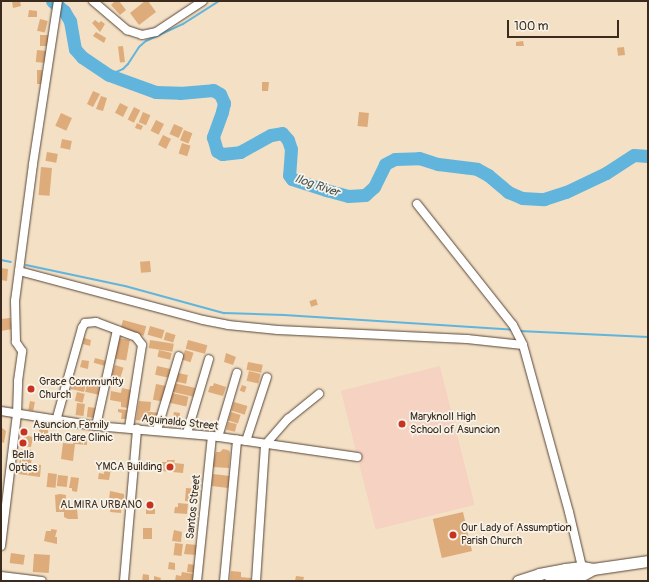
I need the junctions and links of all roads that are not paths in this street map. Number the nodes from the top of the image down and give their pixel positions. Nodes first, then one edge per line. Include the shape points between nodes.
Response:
1 (58, 1) edge
2 (93, 1) edge
3 (203, 1) edge
4 (417, 204) dead end
5 (19, 272) junction
6 (117, 330) junction
7 (523, 345) junction
8 (179, 356) dead end
9 (209, 359) dead end
10 (237, 373) dead end
11 (267, 377) dead end
12 (319, 394) dead end
13 (1, 411) edge
14 (17, 414) junction
15 (56, 421) junction
16 (96, 426) junction
17 (133, 429) junction
18 (157, 430) junction
19 (186, 434) junction
20 (215, 437) junction
21 (237, 440) junction
22 (246, 441) junction
23 (265, 445) junction
24 (358, 457) dead end
25 (4, 491) edge
26 (1, 546) edge
27 (648, 561) edge
28 (586, 570) junction
29 (1, 576) edge
30 (42, 581) edge
31 (124, 581) edge
32 (197, 581) edge
33 (224, 581) edge
34 (256, 581) edge
35 (518, 581) edge
36 (550, 581) edge

1 - 5 street
2 - 3 street via 127,30 142,35 156,32
4 - 7 street via 512,325
5 - 7 street via 228,325 278,330 460,338
5 - 14 street via 15,302 16,342 22,351
6 - 15 street via 96,322 85,323
6 - 16 street
6 - 17 street via 136,337 142,345
7 - 28 street
8 - 18 street
9 - 19 street
10 - 20 street, Santos Street
11 - 22 street
12 - 23 street via 288,420
13 - 14 street, Aguinaldo Street
14 - 15 street, Aguinaldo Street
14 - 25 street
15 - 16 street, Aguinaldo Street
16 - 17 street, Aguinaldo Street
17 - 18 street, Aguinaldo Street
17 - 31 street
18 - 19 street, Aguinaldo Street
19 - 20 street, Aguinaldo Street
20 - 21 street, Aguinaldo Street
20 - 32 street, Santos Street
21 - 22 street, Aguinaldo Street
21 - 33 street
22 - 23 street, Aguinaldo Street
23 - 24 street, Aguinaldo Street
23 - 34 street
25 - 26 street
27 - 28 highway
28 - 35 highway via 539,574
28 - 36 highway
29 - 30 street

